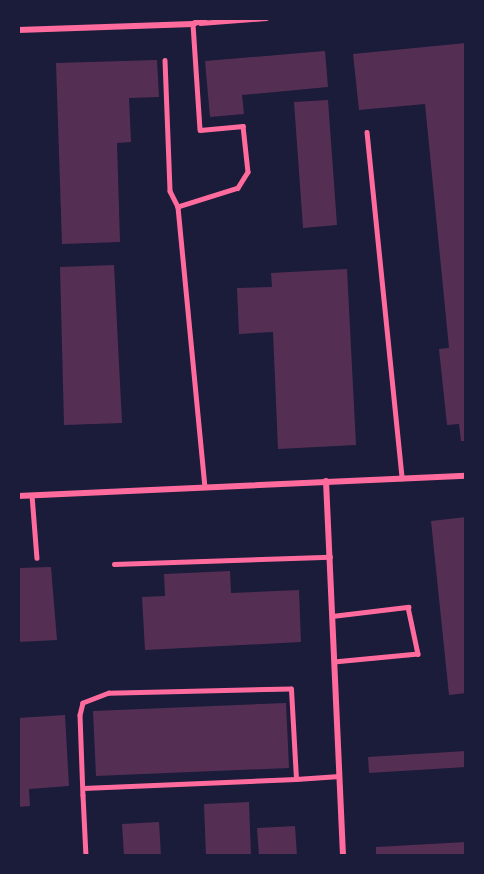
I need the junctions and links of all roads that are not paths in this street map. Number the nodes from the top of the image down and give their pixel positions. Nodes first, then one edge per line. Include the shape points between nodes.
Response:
1 (206, 18) edge
2 (266, 18) edge
3 (196, 23) junction
4 (18, 30) edge
5 (165, 60) dead end
6 (367, 132) dead end
7 (178, 207) junction
8 (466, 476) edge
9 (402, 478) junction
10 (326, 481) junction
11 (205, 487) junction
12 (32, 495) junction
13 (18, 496) edge
14 (330, 557) junction
15 (37, 558) dead end
16 (114, 564) dead end
17 (332, 616) junction
18 (332, 662) junction
19 (339, 776) junction
20 (296, 779) junction
21 (83, 788) junction
22 (86, 856) edge
23 (343, 856) edge

1 - 3 street
2 - 3 lane
3 - 4 street
3 - 7 lane via 200,130 243,126 248,172 238,188
5 - 7 lane via 170,191
6 - 9 lane
7 - 11 lane
8 - 9 street
9 - 10 street
10 - 11 street
10 - 14 street
11 - 12 street
12 - 13 street
12 - 15 lane
14 - 16 lane
14 - 17 street
17 - 18 street
17 - 18 lane via 408,607 418,654
18 - 19 street
19 - 20 lane
19 - 23 street
20 - 21 lane
20 - 21 lane via 291,689 109,693 83,703
21 - 22 lane

